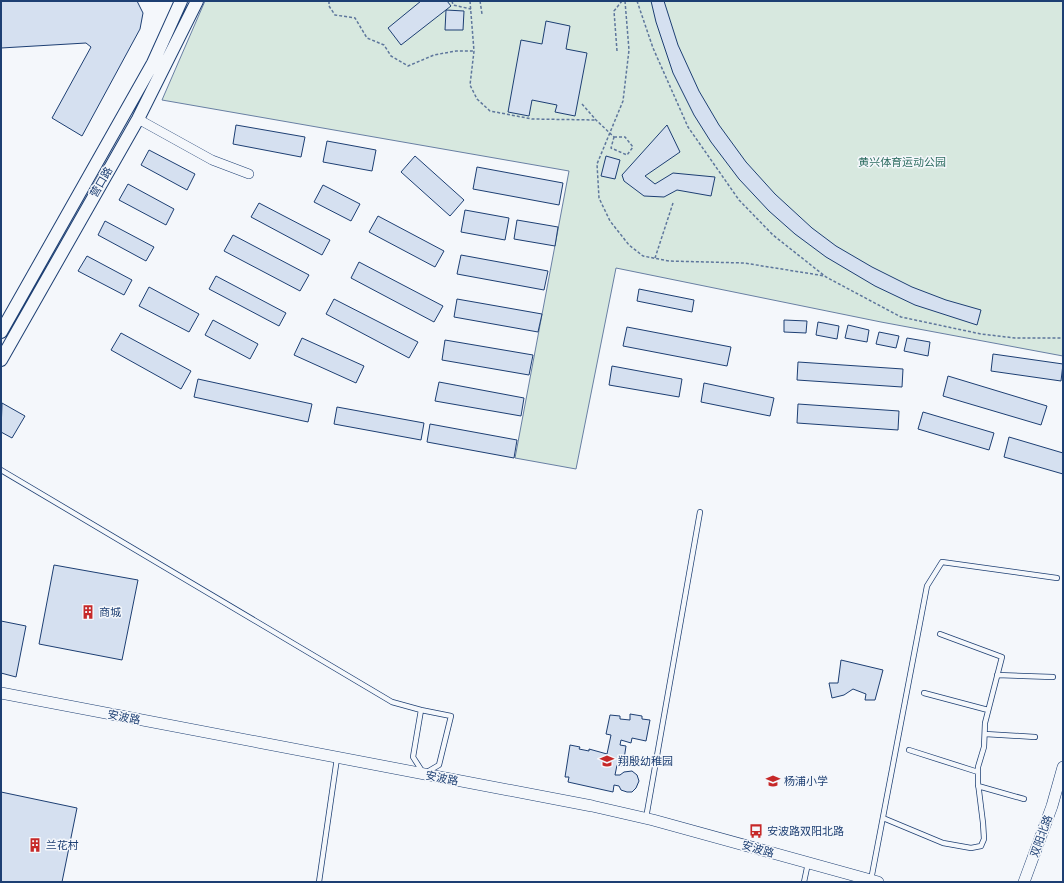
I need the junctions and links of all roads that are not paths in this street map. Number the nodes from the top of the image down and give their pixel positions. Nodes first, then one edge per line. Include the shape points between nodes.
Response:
1 (181, 1) edge
2 (197, 1) edge
3 (138, 119) junction
4 (249, 174) dead end
5 (1, 332) edge
6 (1, 360) edge
7 (1, 470) edge
8 (700, 512) dead end
9 (1057, 578) dead end
10 (940, 634) dead end
11 (997, 675) junction
12 (1053, 677) dead end
13 (1, 693) edge
14 (924, 693) dead end
15 (421, 710) junction
16 (988, 710) junction
17 (985, 734) junction
18 (1035, 736) dead end
19 (909, 750) dead end
20 (337, 758) junction
21 (1063, 767) edge
22 (978, 772) junction
23 (424, 774) junction
24 (978, 786) junction
25 (1024, 799) dead end
26 (646, 818) junction
27 (883, 818) junction
28 (808, 863) junction
29 (875, 881) edge
30 (319, 882) edge
31 (804, 882) edge
32 (1024, 882) edge

1 - 5 main road, 营口路 via 153,63
2 - 3 main road, 营口路
3 - 4 street via 212,160
3 - 6 main road, 营口路
7 - 15 lane via 392,702
8 - 26 lane
9 - 27 lane via 942,562 928,586
10 - 11 lane via 1002,657
11 - 12 lane
11 - 16 lane
13 - 20 street, 安波路
14 - 16 lane
15 - 23 lane via 413,757
15 - 23 lane via 451,716 439,765
16 - 17 lane
17 - 18 lane
17 - 22 lane
19 - 22 lane
20 - 23 street, 安波路
20 - 30 lane
21 - 32 street, 双阳北路 via 1052,806
22 - 24 lane
23 - 26 street, 安波路
24 - 25 lane
24 - 27 lane via 984,839 981,846 971,848 943,843
26 - 28 street, 安波路
27 - 29 lane
28 - 29 street, 安波路
28 - 31 lane

